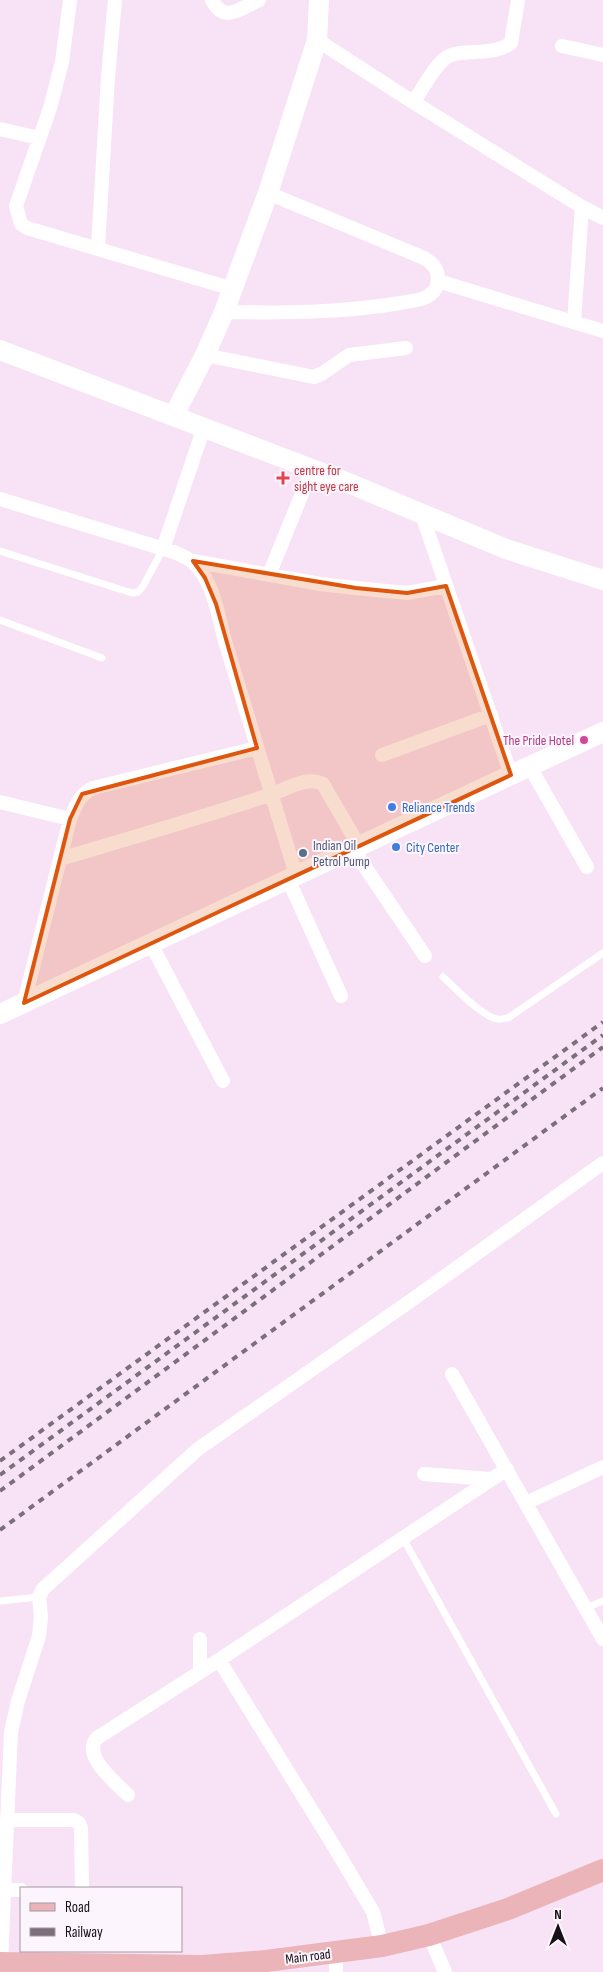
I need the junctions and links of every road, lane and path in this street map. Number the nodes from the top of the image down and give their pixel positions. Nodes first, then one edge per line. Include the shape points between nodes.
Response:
1 (70, 0) edge
2 (115, 0) edge
3 (212, 0) edge
4 (259, 0) edge
5 (319, 0) edge
6 (518, 0) edge
7 (317, 40) junction
8 (562, 46) dead end
9 (603, 55) edge
10 (413, 102) junction
11 (0, 129) edge
12 (39, 138) junction
13 (268, 193) junction
14 (582, 207) junction
15 (603, 218) edge
16 (98, 248) junction
17 (438, 281) junction
18 (234, 290) junction
19 (224, 312) junction
20 (574, 322) junction
21 (603, 331) edge
22 (406, 348) dead end
23 (0, 350) edge
24 (205, 355) junction
25 (174, 415) junction
26 (204, 427) junction
27 (312, 469) junction
28 (0, 499) edge
29 (421, 512) junction
30 (163, 548) junction
31 (0, 551) edge
32 (193, 562) junction
33 (269, 575) junction
34 (603, 580) edge
35 (446, 586) junction
36 (0, 620) edge
37 (102, 658) dead end
38 (490, 715) junction
39 (603, 732) edge
40 (257, 748) junction
41 (382, 755) dead end
42 (530, 766) junction
43 (511, 775) junction
44 (272, 795) junction
45 (0, 802) edge
46 (70, 819) junction
47 (356, 847) junction
48 (60, 859) junction
49 (587, 867) dead end
50 (292, 877) junction
51 (151, 944) junction
52 (603, 953) edge
53 (425, 956) dead end
54 (443, 977) dead end
55 (341, 996) dead end
56 (24, 1003) junction
57 (0, 1014) edge
58 (223, 1081) dead end
59 (603, 1163) edge
60 (452, 1374) dead end
61 (603, 1467) edge
62 (506, 1469) junction
63 (424, 1474) dead end
64 (492, 1479) junction
65 (526, 1503) junction
66 (403, 1538) junction
67 (39, 1597) junction
68 (0, 1601) edge
69 (603, 1601) edge
70 (586, 1608) junction
71 (200, 1639) dead end
72 (603, 1639) edge
73 (219, 1660) junction
74 (200, 1672) junction
75 (128, 1796) dead end
76 (556, 1814) dead end
77 (5, 1816) edge
78 (603, 1870) edge
79 (82, 1887) edge
80 (4, 1890) junction
81 (20, 1890) edge
82 (430, 1935) junction
83 (382, 1946) junction
84 (110, 1958) edge
85 (336, 1962) edge
86 (0, 1963) edge
87 (247, 1967) edge
88 (158, 1968) edge
89 (202, 1969) edge
90 (445, 1972) edge

1 - 12 street via 62,62
2 - 16 street
3 - 4 street via 217,9 232,13
5 - 7 street
6 - 10 street via 511,43 504,49 452,54 444,59
7 - 10 street
7 - 13 street
8 - 9 street
10 - 14 street
11 - 12 street
12 - 16 street via 16,206 21,224
13 - 17 street via 424,258 433,264
13 - 18 street
14 - 15 street
14 - 20 street
16 - 18 street
17 - 19 street via 436,290 429,296 371,308 297,313
17 - 20 street
18 - 19 street
19 - 24 street
20 - 21 street
22 - 24 street via 349,355 314,377
23 - 25 street
24 - 25 street
25 - 26 street
26 - 27 street
26 - 30 street
27 - 29 street
27 - 33 street
28 - 30 street
29 - 34 street via 506,548
29 - 35 street
30 - 31 lane via 143,586 132,593
30 - 32 street
32 - 33 street
32 - 40 street via 206,578 216,604
33 - 35 street via 407,593
35 - 38 street
36 - 37 lane
38 - 41 street
38 - 43 street
39 - 42 street
40 - 44 street
40 - 46 street via 93,788 82,794
42 - 43 street
42 - 49 street
43 - 47 street
44 - 47 street via 308,780 323,784
44 - 48 street
44 - 50 street
45 - 46 street
46 - 48 street
47 - 50 street
47 - 53 street
48 - 56 street
50 - 51 street
50 - 55 street
51 - 56 street
51 - 58 street
52 - 54 lane via 508,1018 496,1019 488,1014
56 - 57 street
59 - 67 street via 198,1449 43,1589
60 - 62 street
61 - 65 street
62 - 64 street
62 - 65 street
63 - 64 street
64 - 66 street
65 - 70 street
66 - 73 street
66 - 76 lane
67 - 68 lane
67 - 77 street via 39,1636 11,1732
69 - 70 lane
70 - 72 street
71 - 74 street
73 - 74 street
73 - 83 street via 373,1912
74 - 75 street via 93,1742 95,1759
77 - 79 street via 74,1820 79,1823
77 - 80 street
78 - 82 main road, Main road via 508,1910
80 - 81 street
80 - 86 street
82 - 83 main road, Main road
82 - 90 street
83 - 85 main road, Main road
84 - 86 main road, Main road
84 - 88 main road, Main road
85 - 87 main road, Main road
87 - 89 main road, Main road
88 - 89 main road, Main road

